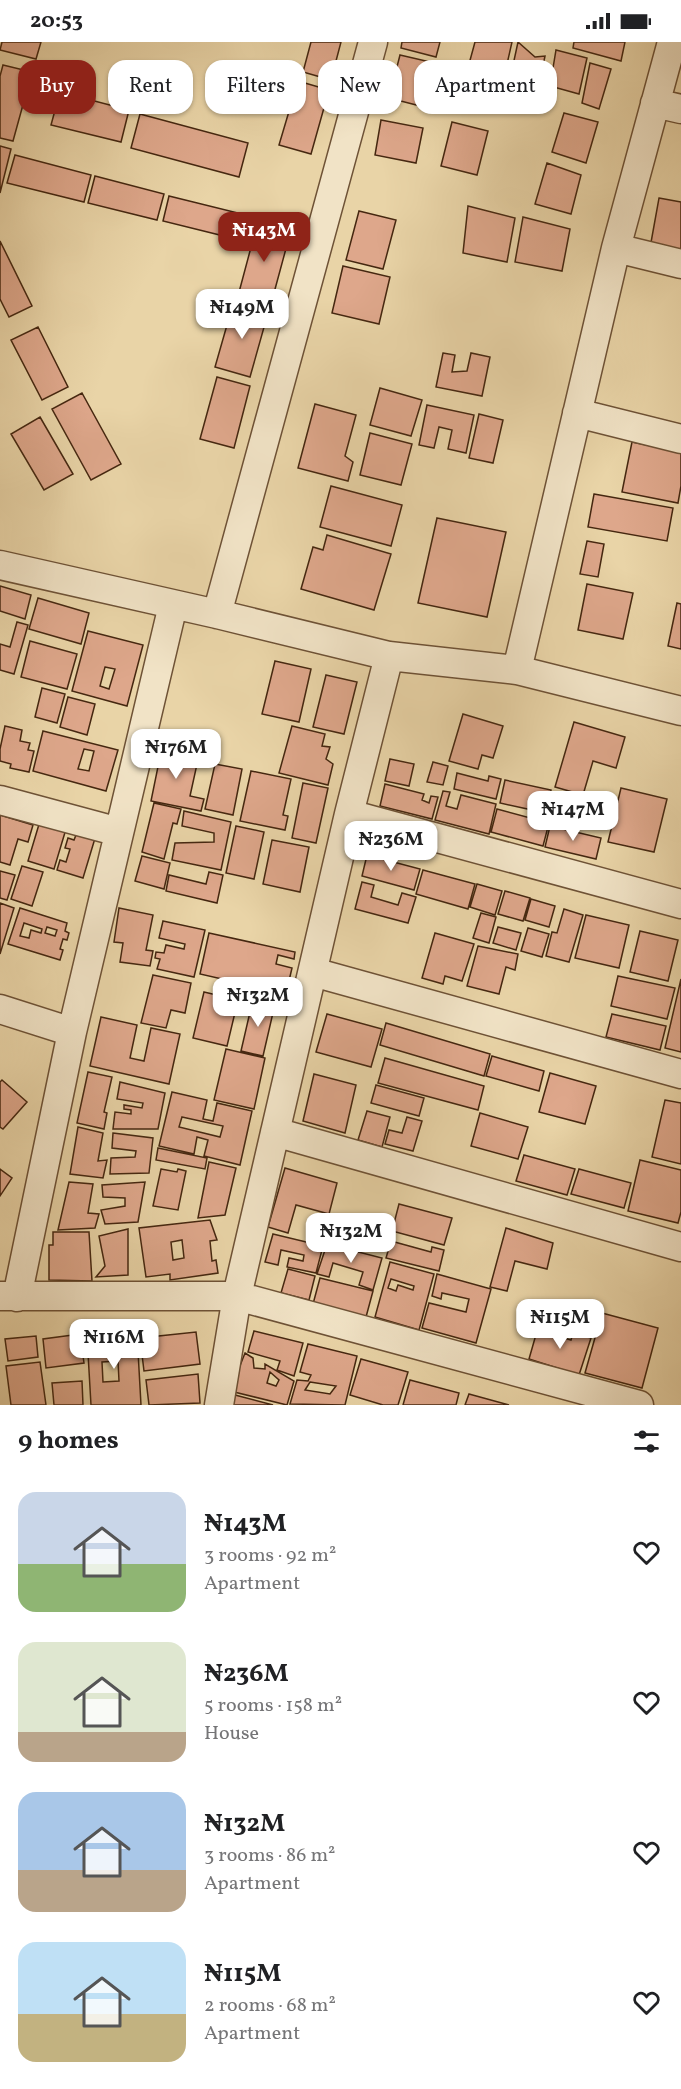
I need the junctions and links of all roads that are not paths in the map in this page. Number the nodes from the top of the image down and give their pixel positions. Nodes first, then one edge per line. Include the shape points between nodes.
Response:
1 (373, 42) edge
2 (672, 42) edge
3 (668, 106) edge
4 (616, 248) junction
5 (681, 264) edge
6 (577, 413) junction
7 (681, 439) edge
8 (0, 565) edge
9 (173, 605) junction
10 (217, 614) junction
11 (389, 656) junction
12 (516, 670) junction
13 (681, 711) edge
14 (0, 800) edge
15 (349, 814) junction
16 (119, 832) junction
17 (681, 904) edge
18 (314, 972) junction
19 (0, 1009) edge
20 (72, 1032) junction
21 (681, 1074) edge
22 (275, 1132) junction
23 (681, 1247) edge
24 (9, 1296) edge
25 (237, 1296) junction
26 (219, 1405) edge
27 (639, 1405) edge

1 - 10 street
2 - 3 street
3 - 4 street
4 - 5 street
4 - 6 street
6 - 7 street
6 - 12 street
8 - 9 street
9 - 10 street
9 - 16 street
10 - 11 street
11 - 12 street
11 - 15 street
12 - 13 street
14 - 16 street
15 - 17 street
15 - 18 street
16 - 20 street
18 - 21 street
18 - 22 street
19 - 20 street
20 - 24 street
22 - 23 street
22 - 25 street
24 - 25 street
25 - 26 street
25 - 27 street

